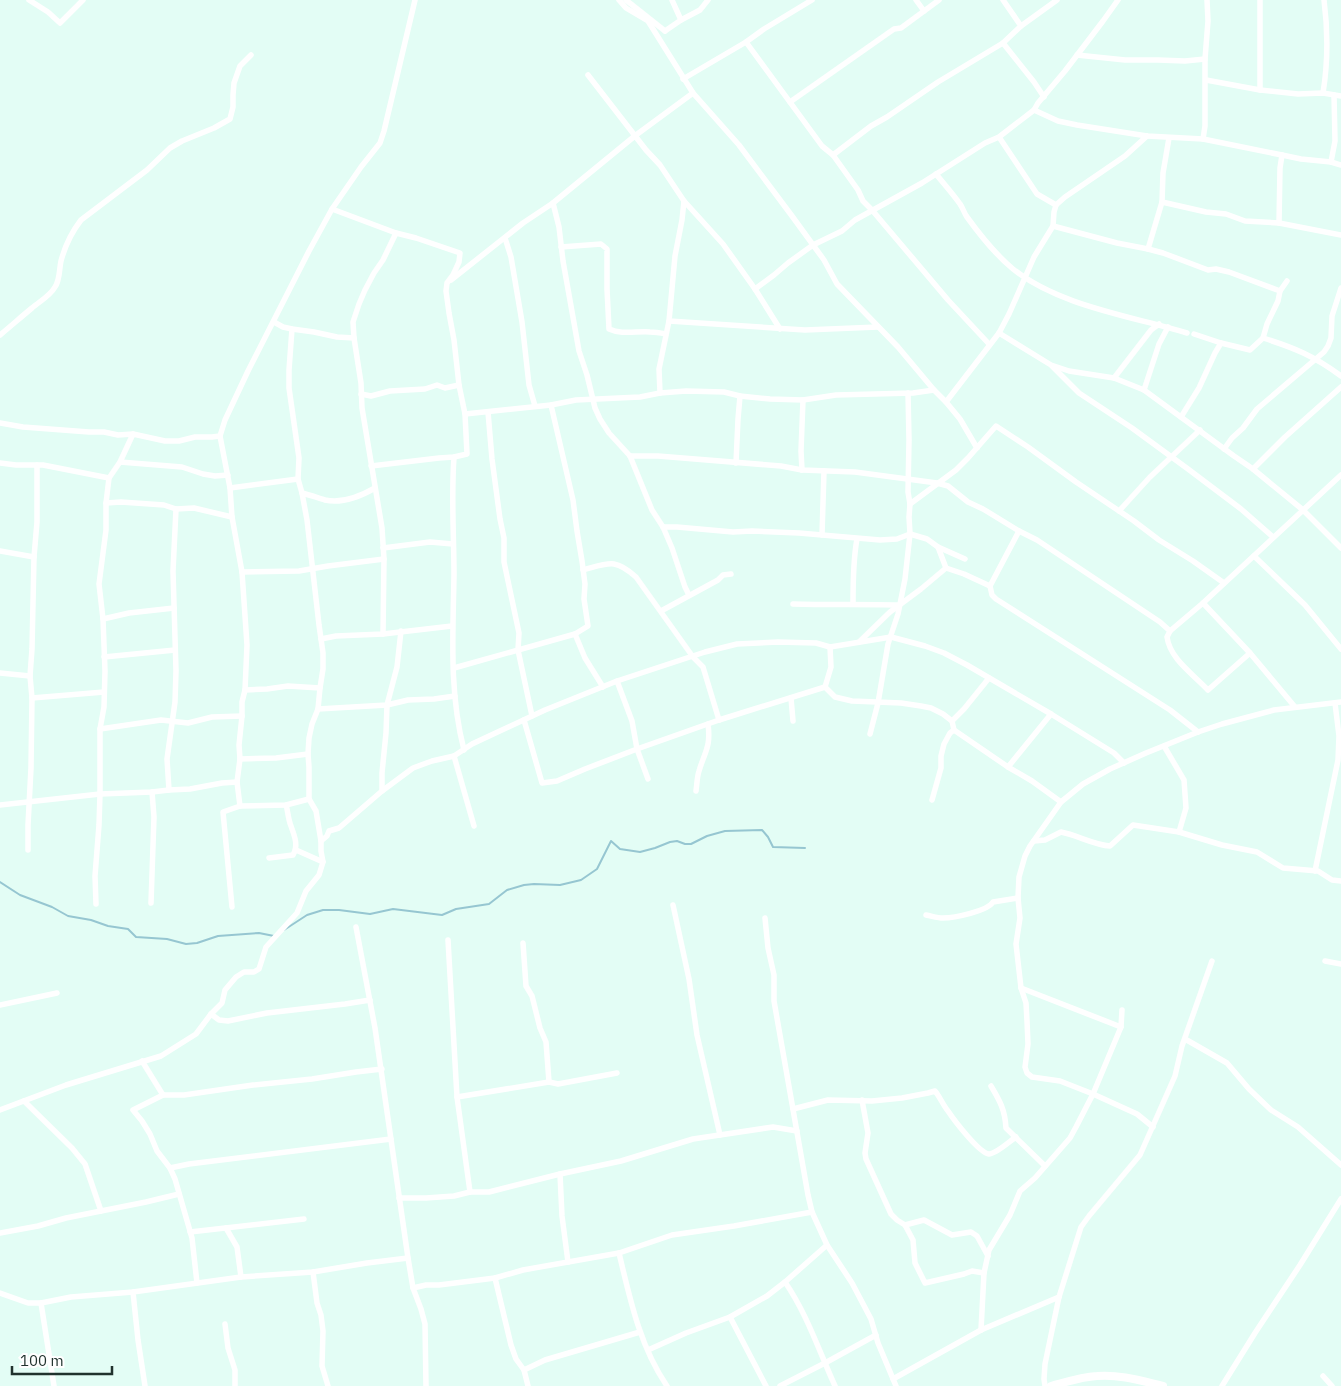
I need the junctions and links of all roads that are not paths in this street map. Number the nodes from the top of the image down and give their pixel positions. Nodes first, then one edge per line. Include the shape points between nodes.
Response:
1 (30, 0) edge
2 (83, 0) edge
3 (415, 0) edge
4 (619, 0) edge
5 (627, 0) edge
6 (672, 0) edge
7 (708, 0) edge
8 (812, 0) edge
9 (916, 0) edge
10 (939, 0) edge
11 (1003, 0) edge
12 (1057, 0) edge
13 (1118, 0) edge
14 (1208, 0) edge
15 (1260, 0) edge
16 (1324, 0) edge
17 (924, 11) junction
18 (681, 20) junction
19 (1021, 26) junction
20 (746, 42) junction
21 (1003, 43) junction
22 (1077, 55) junction
23 (251, 56) dead end
24 (1206, 59) junction
25 (588, 74) dead end
26 (683, 79) junction
27 (1206, 80) junction
28 (1260, 90) junction
29 (693, 93) junction
30 (1323, 93) junction
31 (1338, 96) edge
32 (1044, 97) junction
33 (790, 102) junction
34 (1034, 110) junction
35 (636, 136) junction
36 (1147, 136) junction
37 (998, 137) junction
38 (1169, 138) junction
39 (1203, 139) junction
40 (1282, 154) junction
41 (832, 155) junction
42 (1331, 162) junction
43 (1341, 165) edge
44 (936, 174) junction
45 (684, 201) junction
46 (1162, 202) junction
47 (553, 203) junction
48 (1056, 206) junction
49 (332, 209) junction
50 (872, 210) junction
51 (1279, 223) junction
52 (1053, 226) junction
53 (396, 233) junction
54 (1341, 235) edge
55 (505, 238) junction
56 (813, 246) junction
57 (561, 247) junction
58 (1148, 248) junction
59 (1025, 277) junction
60 (1287, 281) dead end
61 (447, 283) junction
62 (1341, 288) edge
63 (755, 289) junction
64 (1280, 291) junction
65 (1338, 309) edge
66 (669, 321) junction
67 (274, 322) junction
68 (1159, 324) junction
69 (878, 327) junction
70 (1168, 327) junction
71 (292, 329) junction
72 (780, 329) junction
73 (1187, 332) dead end
74 (999, 333) junction
75 (666, 334) junction
76 (1194, 334) dead end
77 (0, 335) edge
78 (354, 338) junction
79 (1263, 338) junction
80 (1221, 343) junction
81 (990, 344) junction
82 (1317, 360) junction
83 (1051, 365) junction
84 (1341, 376) edge
85 (1114, 378) junction
86 (459, 385) junction
87 (1341, 387) edge
88 (934, 390) junction
89 (1144, 390) junction
90 (660, 393) junction
91 (908, 393) junction
92 (361, 394) junction
93 (740, 396) junction
94 (594, 400) junction
95 (804, 400) junction
96 (946, 402) junction
97 (551, 405) junction
98 (535, 406) junction
99 (488, 412) junction
100 (465, 414) junction
101 (1181, 417) junction
102 (0, 423) edge
103 (1200, 430) junction
104 (133, 434) junction
105 (220, 436) junction
106 (977, 448) junction
107 (1224, 449) junction
108 (630, 456) junction
109 (454, 457) junction
110 (1172, 457) junction
111 (120, 462) junction
112 (0, 463) edge
113 (736, 463) junction
114 (37, 466) junction
115 (371, 466) junction
116 (1253, 469) junction
117 (802, 470) junction
118 (824, 471) junction
119 (228, 475) junction
120 (1341, 476) edge
121 (109, 478) junction
122 (298, 479) junction
123 (908, 479) junction
124 (937, 483) junction
125 (230, 488) junction
126 (375, 488) junction
127 (302, 493) junction
128 (106, 503) junction
129 (910, 504) junction
130 (176, 509) junction
131 (1303, 510) junction
132 (1119, 511) junction
133 (232, 517) junction
134 (663, 527) junction
135 (1019, 531) junction
136 (910, 534) junction
137 (822, 535) junction
138 (1273, 537) junction
139 (857, 539) junction
140 (453, 544) junction
141 (938, 546) junction
142 (383, 548) junction
143 (1341, 548) edge
144 (0, 551) edge
145 (1254, 556) junction
146 (34, 557) junction
147 (384, 559) junction
148 (965, 559) dead end
149 (946, 568) junction
150 (313, 569) junction
151 (583, 570) junction
152 (242, 572) junction
153 (731, 574) dead end
154 (1224, 584) junction
155 (990, 586) junction
156 (689, 595) junction
157 (793, 604) dead end
158 (853, 604) junction
159 (899, 604) junction
160 (1203, 604) junction
161 (174, 608) junction
162 (661, 611) junction
163 (103, 620) junction
164 (452, 626) junction
165 (401, 631) junction
166 (1170, 631) junction
167 (383, 634) junction
168 (575, 634) junction
169 (891, 637) junction
170 (321, 639) junction
171 (859, 642) junction
172 (830, 647) junction
173 (175, 650) junction
174 (518, 650) junction
175 (1341, 650) edge
176 (1250, 653) junction
177 (693, 656) junction
178 (104, 657) junction
179 (454, 668) junction
180 (0, 673) edge
181 (30, 676) junction
182 (989, 678) junction
183 (617, 681) junction
184 (603, 687) junction
185 (825, 687) junction
186 (320, 688) junction
187 (245, 690) junction
188 (104, 692) junction
189 (455, 696) junction
190 (32, 698) junction
191 (791, 698) junction
192 (1338, 702) edge
193 (878, 703) junction
194 (386, 705) junction
195 (1295, 707) junction
196 (318, 709) junction
197 (1050, 714) junction
198 (242, 716) junction
199 (532, 716) junction
200 (524, 720) junction
201 (720, 720) junction
202 (793, 721) dead end
203 (172, 722) junction
204 (952, 722) junction
205 (708, 724) junction
206 (100, 728) junction
207 (954, 730) junction
208 (1198, 732) junction
209 (870, 734) dead end
210 (1164, 746) junction
211 (637, 749) junction
212 (464, 750) junction
213 (308, 754) junction
214 (454, 756) junction
215 (240, 759) junction
216 (1124, 763) junction
217 (1008, 767) junction
218 (648, 779) dead end
219 (238, 782) junction
220 (169, 790) junction
221 (382, 791) junction
222 (696, 791) dead end
223 (152, 792) junction
224 (100, 794) junction
225 (309, 799) junction
226 (932, 800) dead end
227 (30, 802) junction
228 (1061, 802) junction
229 (286, 804) junction
230 (0, 805) edge
231 (240, 806) junction
232 (474, 826) dead end
233 (1179, 832) junction
234 (321, 841) junction
235 (1034, 841) junction
236 (28, 850) dead end
237 (296, 850) junction
238 (269, 858) dead end
239 (323, 862) junction
240 (1314, 871) junction
241 (1341, 881) edge
242 (1018, 898) junction
243 (151, 903) dead end
244 (96, 904) dead end
245 (673, 905) dead end
246 (232, 907) dead end
247 (926, 915) dead end
248 (765, 918) dead end
249 (356, 927) dead end
250 (448, 940) dead end
251 (524, 943) dead end
252 (1212, 961) dead end
253 (1325, 961) dead end
254 (1341, 964) edge
255 (1021, 988) junction
256 (57, 993) dead end
257 (370, 1000) junction
258 (0, 1005) edge
259 (1122, 1010) dead end
260 (211, 1014) junction
261 (1121, 1026) junction
262 (1185, 1039) junction
263 (142, 1061) junction
264 (382, 1070) junction
265 (616, 1073) dead end
266 (549, 1082) junction
267 (991, 1086) dead end
268 (1093, 1094) junction
269 (163, 1095) junction
270 (457, 1097) junction
271 (862, 1100) junction
272 (24, 1101) junction
273 (793, 1109) junction
274 (0, 1110) edge
275 (1153, 1127) junction
276 (797, 1131) junction
277 (720, 1135) junction
278 (1016, 1137) junction
279 (391, 1139) junction
280 (1341, 1165) edge
281 (1045, 1166) junction
282 (170, 1168) junction
283 (560, 1174) junction
284 (470, 1192) junction
285 (179, 1194) junction
286 (399, 1198) junction
287 (1341, 1199) edge
288 (101, 1211) junction
289 (812, 1212) junction
290 (304, 1219) dead end
291 (905, 1225) junction
292 (226, 1228) junction
293 (190, 1232) junction
294 (0, 1233) edge
295 (827, 1246) junction
296 (619, 1253) junction
297 (988, 1256) junction
298 (408, 1258) junction
299 (568, 1262) junction
300 (313, 1272) junction
301 (984, 1273) junction
302 (241, 1277) junction
303 (495, 1278) junction
304 (785, 1282) junction
305 (197, 1283) junction
306 (413, 1288) junction
307 (133, 1292) junction
308 (0, 1293) edge
309 (1059, 1297) junction
310 (42, 1303) junction
311 (730, 1317) junction
312 (225, 1324) dead end
313 (981, 1330) junction
314 (640, 1332) junction
315 (876, 1335) junction
316 (648, 1350) junction
317 (825, 1364) junction
318 (524, 1370) junction
319 (1323, 1376) dead end
320 (893, 1379) junction
321 (1133, 1382) edge
322 (54, 1386) edge
323 (145, 1386) edge
324 (236, 1386) edge
325 (328, 1386) edge
326 (426, 1386) edge
327 (528, 1386) edge
328 (667, 1386) edge
329 (766, 1386) edge
330 (780, 1386) edge
331 (835, 1386) edge
332 (896, 1386) edge
333 (1045, 1386) edge
334 (1051, 1386) edge
335 (1163, 1386) edge
336 (1222, 1386) edge
337 (1332, 1386) edge

1 - 2 street via 60,23
3 - 49 street via 380,143
4 - 26 street via 648,21
5 - 18 street via 665,31
6 - 18 street
7 - 18 street via 700,10
8 - 20 street
9 - 17 street
10 - 17 street
11 - 19 street
12 - 19 street
13 - 22 street
14 - 24 street
15 - 28 street
16 - 30 street via 1327,57
17 - 33 street
19 - 21 street
20 - 26 street
20 - 33 street
21 - 32 street
21 - 41 street via 938,82
22 - 24 street via 1185,62
22 - 32 street
23 - 77 street via 240,66 234,83 230,119 170,148 147,170 81,220 63,253 55,288
24 - 27 street
25 - 35 street
26 - 29 street
27 - 28 street
27 - 39 street
28 - 30 street
29 - 35 street
29 - 56 street via 739,145
30 - 31 street
31 - 42 street
32 - 34 street
33 - 41 street
34 - 36 street via 1058,121
34 - 37 street
35 - 45 street
35 - 47 street
36 - 38 street
36 - 48 street
37 - 44 street
37 - 48 street via 1037,194
38 - 39 street
38 - 46 street
39 - 40 street
40 - 42 street via 1301,160
40 - 51 street
41 - 50 street
42 - 43 street
44 - 50 street
44 - 59 street via 980,235
45 - 63 street via 723,244
45 - 66 street
46 - 51 street via 1226,214 1245,221
46 - 58 street
47 - 55 street
47 - 57 street
48 - 52 street
49 - 53 street
49 - 67 street
50 - 56 street
50 - 81 street
51 - 54 street
52 - 58 street
52 - 59 street
53 - 61 street via 460,253 459,262
53 - 78 street via 359,304 353,322
55 - 61 street
55 - 98 street
56 - 63 street
56 - 69 street via 837,284
57 - 75 street via 601,244 607,249 609,329 624,333
57 - 94 street via 579,351
58 - 64 street
59 - 68 street via 1072,300
59 - 74 street
60 - 64 street
61 - 86 street via 448,313
62 - 65 street
63 - 72 street
64 - 79 street
65 - 82 street via 1332,316 1328,346
66 - 72 street
66 - 75 street
67 - 71 street
67 - 105 street
68 - 70 street
68 - 85 street
69 - 72 street
69 - 88 street
70 - 73 street
70 - 89 street
71 - 78 street
71 - 122 street via 288,370 299,458
74 - 81 street
74 - 83 street
75 - 90 street via 659,369
76 - 80 street
78 - 92 street
79 - 80 street via 1250,350
79 - 82 street
80 - 101 street
81 - 96 street
82 - 84 street
82 - 107 street via 1257,409
83 - 85 street
83 - 110 street via 1079,393
85 - 89 street
86 - 92 street via 445,388 437,385 371,396
86 - 100 street
87 - 116 street
88 - 91 street
88 - 96 street
89 - 101 street
90 - 93 street via 724,392
90 - 94 street
91 - 95 street via 853,394
91 - 123 street
92 - 115 street
93 - 95 street
93 - 113 street
94 - 97 street
94 - 108 street via 604,426
95 - 117 street
96 - 106 street
97 - 98 street
97 - 151 street via 573,500
98 - 99 street
99 - 100 street
99 - 174 street via 504,538 504,562 519,633
100 - 109 street via 467,454
101 - 103 street
102 - 104 street
103 - 107 street
103 - 110 street
104 - 105 street via 165,441
104 - 111 street
105 - 119 street
106 - 124 street via 956,470
106 - 132 street via 996,426
107 - 116 street
108 - 113 street
108 - 134 street via 652,510
109 - 115 street
109 - 140 street
110 - 132 street
110 - 138 street
111 - 119 street
111 - 121 street
112 - 114 street
113 - 117 street
114 - 121 street
114 - 146 street
115 - 126 street
116 - 131 street
117 - 118 street
118 - 123 street
118 - 137 street
119 - 125 street
120 - 131 street
121 - 128 street
122 - 125 street
122 - 127 street
123 - 124 street
123 - 129 street
124 - 129 street
124 - 135 street via 948,486 968,502
125 - 133 street
126 - 127 street via 338,500
126 - 142 street
127 - 150 street
128 - 130 street via 164,505
128 - 163 street via 99,584
129 - 136 street
130 - 133 street via 194,508
130 - 161 street
131 - 138 street
131 - 143 street
132 - 154 street
133 - 152 street
134 - 137 street
134 - 156 street
135 - 155 street
135 - 166 street via 1142,609
136 - 139 street via 880,540
136 - 141 street
136 - 159 street
137 - 139 street
138 - 145 street
139 - 158 street
140 - 142 street via 430,542
140 - 164 street
141 - 148 street
141 - 149 street
142 - 147 street
144 - 146 street
145 - 154 street
145 - 175 street via 1305,605
146 - 181 street
147 - 150 street
147 - 167 street
149 - 155 street
149 - 159 street
150 - 152 street
150 - 170 street
151 - 162 street via 616,563 628,569
151 - 168 street via 588,626
152 - 187 street via 247,645
153 - 156 street via 723,575
154 - 160 street
155 - 208 street via 996,599 1170,710
156 - 162 street
157 - 158 street
158 - 159 street
159 - 169 street
159 - 171 street
160 - 166 street
160 - 176 street
161 - 163 street via 129,613
161 - 173 street
162 - 177 street
163 - 178 street
164 - 165 street
164 - 179 street
165 - 167 street
165 - 194 street via 397,667
166 - 176 street via 1166,637 1172,654 1208,690
167 - 170 street
168 - 174 street
168 - 184 street
169 - 171 street
169 - 182 street via 944,653
169 - 193 street
170 - 186 street via 323,669
171 - 172 street
172 - 177 street via 816,643 738,644
172 - 185 street via 831,667
173 - 178 street
173 - 203 street
174 - 179 street
174 - 199 street
176 - 195 street
177 - 183 street
177 - 201 street via 703,667
178 - 188 street
179 - 189 street
180 - 181 street
181 - 190 street
182 - 197 street
182 - 204 street
183 - 184 street
183 - 211 street via 632,721
184 - 199 street
185 - 191 street
185 - 193 street via 835,697
186 - 187 street via 288,686
186 - 196 street
187 - 198 street
188 - 190 street
188 - 206 street
189 - 194 street
189 - 212 street
190 - 227 street
191 - 201 street
191 - 202 street
192 - 195 street
192 - 240 street via 1338,760
193 - 204 street via 921,706 943,714
193 - 209 street
194 - 196 street
194 - 221 street
195 - 208 street
196 - 213 street via 312,724
197 - 216 street via 1114,753
197 - 217 street
198 - 203 street
198 - 215 street
199 - 200 street
200 - 211 street via 542,782 556,781
200 - 212 street
201 - 205 street
203 - 206 street via 161,720
203 - 220 street via 167,759
204 - 207 street
205 - 211 street
205 - 222 street via 710,738
206 - 224 street
207 - 217 street
207 - 226 street via 944,744
208 - 210 street
210 - 216 street
210 - 233 street via 1184,780 1186,808
211 - 218 street
212 - 214 street
213 - 215 street
213 - 225 street
214 - 221 street via 413,768
214 - 232 street
215 - 219 street
216 - 228 street via 1084,784
217 - 228 street
219 - 220 street
219 - 231 street
220 - 223 street
221 - 234 street via 339,828 329,831
223 - 224 street
223 - 243 street
224 - 227 street
224 - 244 street
225 - 229 street
225 - 234 street via 316,811
227 - 230 street
227 - 236 street
228 - 235 street
229 - 231 street
229 - 237 street
231 - 246 street via 223,812
233 - 235 street via 1133,825 1110,846 1061,832 1045,840
233 - 240 street via 1256,852 1283,868
234 - 239 street
235 - 242 street via 1019,876
237 - 238 street via 293,854
237 - 239 street
239 - 260 street via 297,913 266,947 259,969 236,977 225,990 222,1003
240 - 241 street
242 - 247 street via 993,902 980,911 944,918
242 - 255 street via 1020,918 1016,944
245 - 277 street via 689,979 696,1035
248 - 273 street via 774,975 774,1001
249 - 257 street
250 - 270 street
251 - 266 street via 526,986 546,1042
252 - 262 street
253 - 254 street
255 - 261 street
255 - 268 street via 1026,1003 1027,1073
256 - 258 street
257 - 260 street via 228,1021 219,1020
257 - 264 street
259 - 261 street
260 - 263 street via 196,1034 162,1056
261 - 268 street
262 - 275 street via 1175,1076
262 - 280 street via 1226,1063 1271,1110 1298,1128
263 - 269 street
263 - 272 street via 66,1084
264 - 269 street
264 - 279 street
265 - 266 street via 558,1084
266 - 270 street
267 - 278 street via 1001,1102 1006,1128
268 - 275 street via 1137,1114
268 - 281 street via 1070,1138
269 - 282 street via 133,1110
270 - 284 street
271 - 273 street via 828,1100
271 - 278 street via 902,1098 935,1091 947,1110 984,1152 994,1152
271 - 291 street via 868,1133 866,1159 892,1214
272 - 274 street
272 - 288 street via 85,1164
273 - 276 street
275 - 309 street via 1140,1155 1081,1227
276 - 277 street via 773,1127
276 - 289 street
277 - 283 street via 693,1139 621,1161
278 - 281 street
279 - 282 street
279 - 286 street
281 - 297 street via 1020,1191
282 - 285 street
283 - 284 street via 489,1192
283 - 299 street
284 - 286 street via 454,1196
285 - 288 street
285 - 293 street
286 - 298 street
287 - 336 street
288 - 294 street
289 - 295 street
289 - 296 street via 672,1235
290 - 292 street
291 - 297 street via 924,1220 952,1235 971,1232 977,1236
291 - 301 street via 913,1240 915,1263 925,1283 972,1271
292 - 293 street
292 - 302 street via 238,1247
293 - 305 street
295 - 304 street
295 - 315 street via 852,1283
296 - 299 street
296 - 314 street
297 - 301 street
298 - 300 street
298 - 306 street
299 - 303 street
300 - 302 street
300 - 325 street via 323,1331 322,1366
301 - 313 street
302 - 305 street
303 - 306 street
303 - 318 street via 513,1352
304 - 311 street
304 - 317 street
305 - 307 street
306 - 326 street via 425,1324
307 - 310 street
307 - 323 street
308 - 310 street via 28,1303
309 - 313 street
309 - 333 street
310 - 322 street
311 - 316 street
311 - 329 street
312 - 324 street
313 - 320 street
314 - 316 street
314 - 318 street via 545,1360
315 - 317 street
315 - 320 street
316 - 328 street
317 - 330 street
317 - 331 street
318 - 327 street
319 - 337 street
320 - 332 street
321 - 334 street via 1122,1377 1097,1376
321 - 335 street

